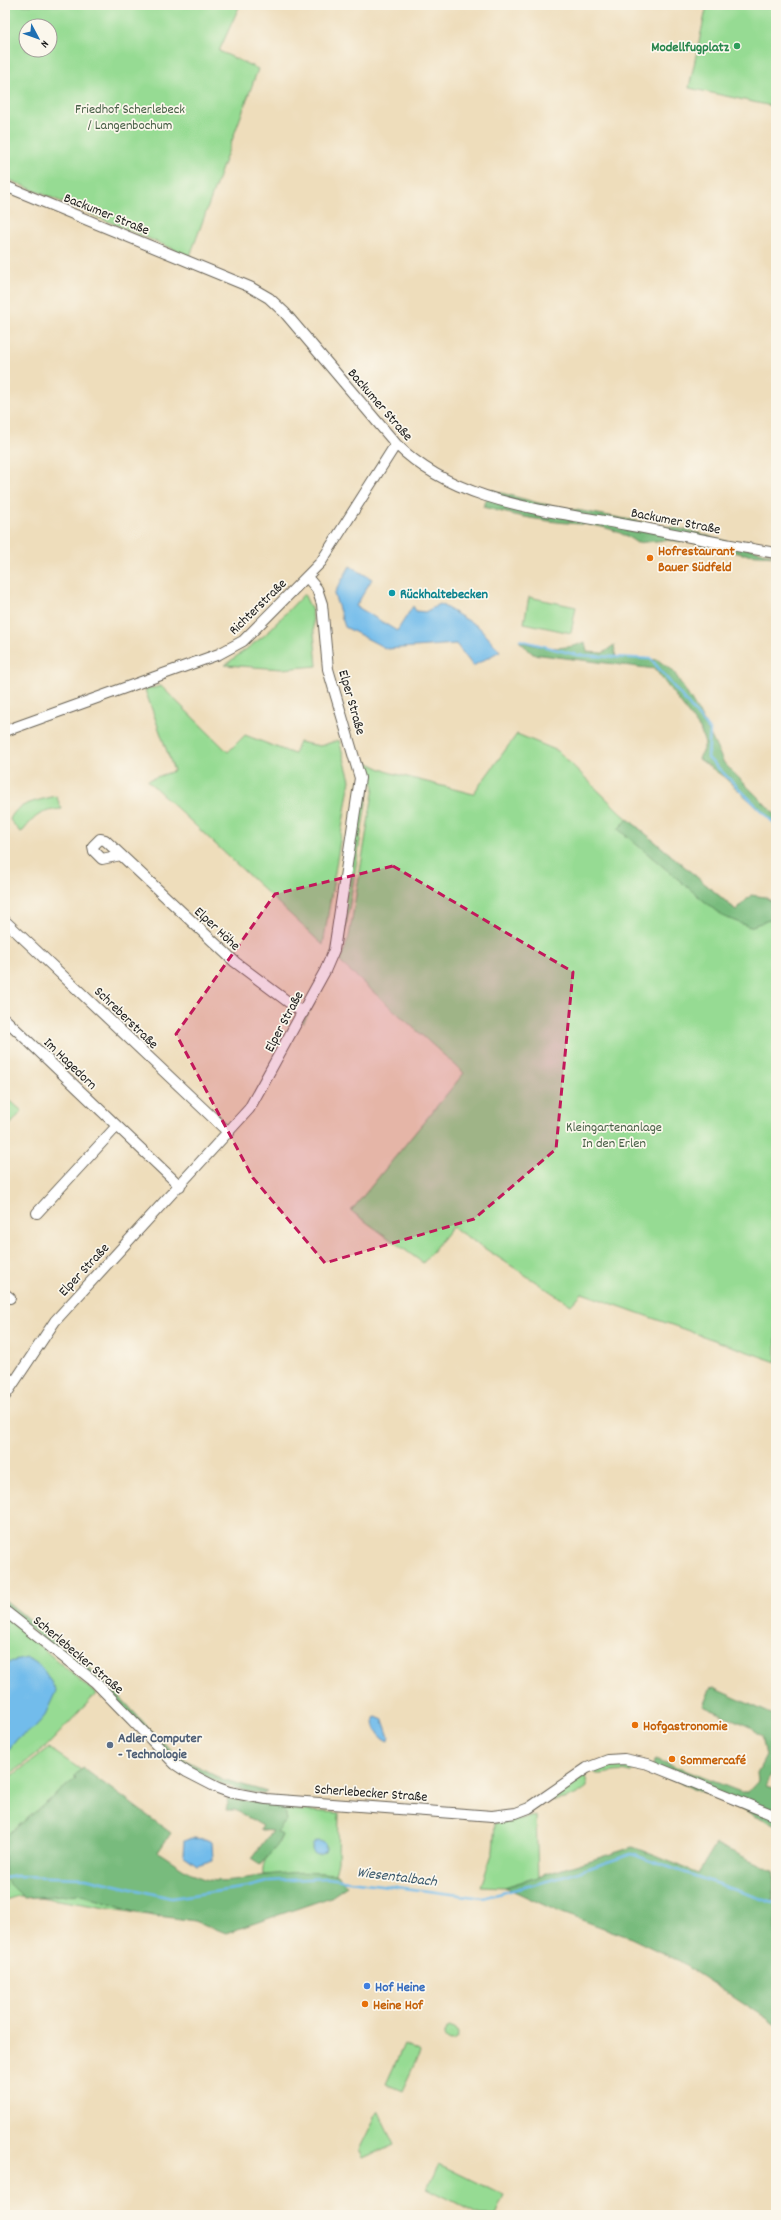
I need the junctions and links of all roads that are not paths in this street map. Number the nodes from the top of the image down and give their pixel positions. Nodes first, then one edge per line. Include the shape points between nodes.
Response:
1 (5, 186) edge
2 (396, 444) junction
3 (776, 553) edge
4 (307, 577) junction
5 (5, 731) edge
6 (121, 855) dead end
7 (5, 921) edge
8 (303, 1013) junction
9 (5, 1020) edge
10 (117, 1126) junction
11 (229, 1133) junction
12 (180, 1186) junction
13 (38, 1214) dead end
14 (5, 1375) edge
15 (14, 1382) junction
16 (5, 1396) edge
17 (5, 1611) edge
18 (776, 1816) edge

1 - 2 street, Backumer Straße via 191,262 269,298 285,313
2 - 3 street, Backumer Straße via 410,458 429,470 458,487 478,494 552,511
2 - 4 street, Richterstraße via 330,549
4 - 5 street, Richterstraße via 243,641 229,650
4 - 8 street, Elper Straße via 317,589 322,604 328,668 360,778 334,950
6 - 8 street, Elper Höhe via 235,962
7 - 11 street, Schreberstraße
8 - 11 street, Elper Straße via 249,1110
9 - 10 street, Im Hagedorn
10 - 12 street, Im Hagedorn
10 - 13 street
11 - 12 street, Elper Straße
12 - 15 street, Elper Straße via 55,1321
14 - 15 street
15 - 16 street, Elper Straße
17 - 18 street, Scherlebecker Straße via 95,1682 175,1764 206,1783 229,1792 266,1799 492,1816 516,1813 529,1808 587,1768 608,1760 624,1759 648,1764

